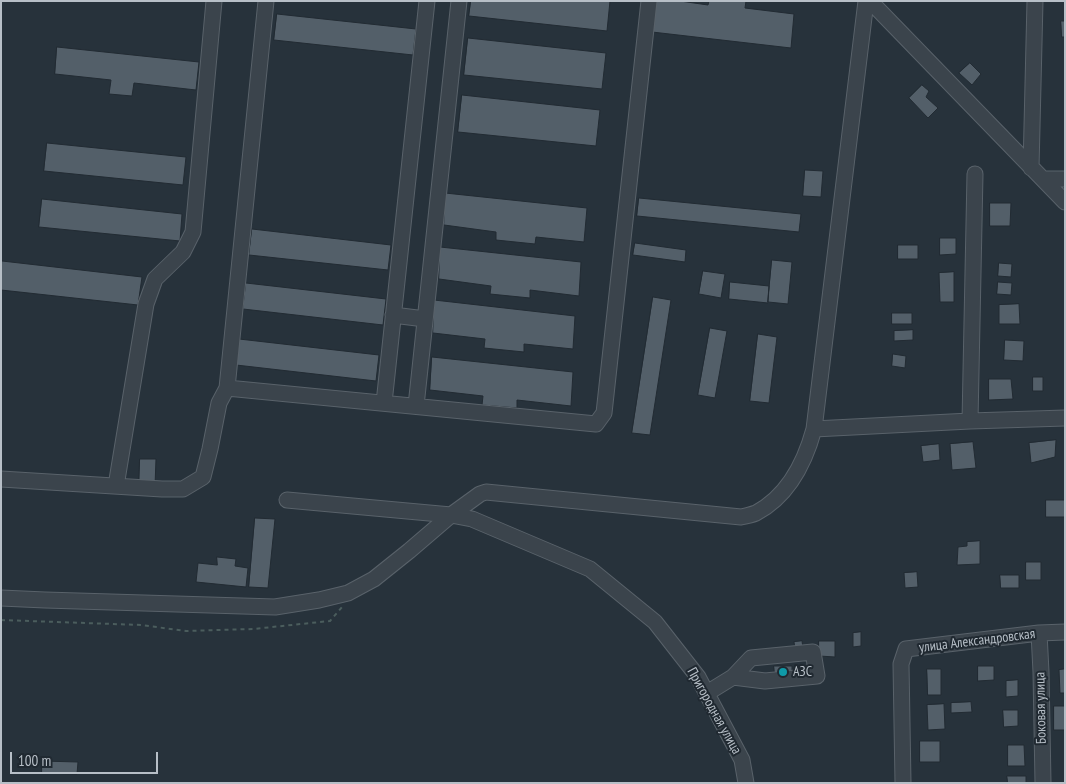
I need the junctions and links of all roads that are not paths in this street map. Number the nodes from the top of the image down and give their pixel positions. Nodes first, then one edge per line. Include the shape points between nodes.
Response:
1 (214, 1) edge
2 (266, 1) edge
3 (426, 1) edge
4 (459, 1) edge
5 (649, 1) edge
6 (866, 1) edge
7 (870, 1) edge
8 (1035, 1) edge
9 (1031, 168) junction
10 (975, 174) dead end
11 (1042, 179) junction
12 (1065, 179) edge
13 (1065, 202) edge
14 (393, 315) junction
15 (425, 319) junction
16 (227, 388) junction
17 (384, 403) junction
18 (416, 406) junction
19 (1065, 418) edge
20 (970, 421) junction
21 (814, 429) junction
22 (1, 479) edge
23 (116, 486) junction
24 (287, 500) dead end
25 (451, 515) junction
26 (1, 598) edge
27 (1065, 632) edge
28 (1038, 633) junction
29 (732, 677) junction
30 (707, 693) junction
31 (746, 783) edge
32 (903, 783) edge
33 (1043, 783) edge

1 - 23 street via 193,232 182,252 155,279 146,304
2 - 16 street
3 - 14 street
4 - 15 street
5 - 18 street via 604,413 596,424
6 - 21 street
7 - 9 street
8 - 9 street
9 - 11 street
10 - 20 street
11 - 12 street
11 - 13 street
14 - 15 street
14 - 17 street
15 - 18 street
16 - 17 street
16 - 23 street via 220,403 203,477 183,489
17 - 18 street
19 - 20 street
20 - 21 street
21 - 25 street via 797,472 778,497 755,513 741,517 486,492
22 - 23 street
24 - 25 street, Пригородная улица
25 - 26 street via 374,579 348,594 319,600 275,606
25 - 30 street, Пригородная улица via 472,519 590,569 655,622 698,676
27 - 28 street, улица Александровская
28 - 32 street, улица Александровская via 906,649 901,664
28 - 33 street, Боковая улица
29 - 29 street via 766,681 817,676 813,652 751,658
29 - 30 street
30 - 31 street, Пригородная улица via 742,760

